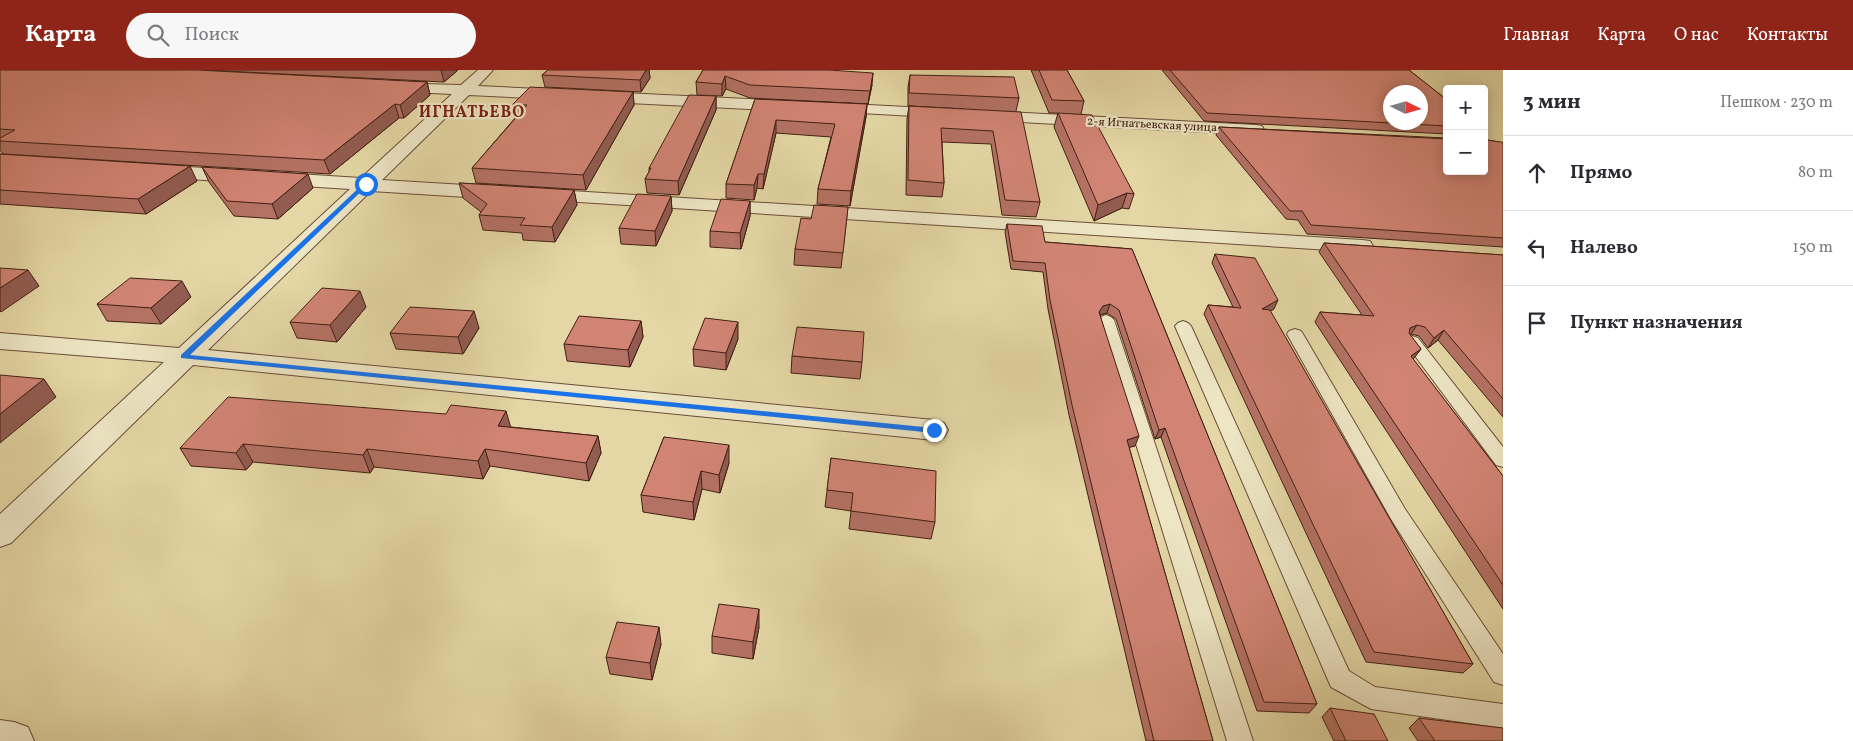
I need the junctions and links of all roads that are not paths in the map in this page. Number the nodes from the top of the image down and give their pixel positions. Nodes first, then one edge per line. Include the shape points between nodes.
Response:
1 (486, 70) edge
2 (377, 85) edge
3 (466, 90) junction
4 (1268, 131) edge
5 (138, 170) edge
6 (366, 184) junction
7 (1383, 247) edge
8 (1106, 320) dead end
9 (1183, 326) dead end
10 (1295, 334) dead end
11 (0, 341) edge
12 (1412, 341) edge
13 (184, 356) junction
14 (934, 430) dead end
15 (1503, 460) edge
16 (0, 534) edge
17 (1503, 674) edge
18 (1503, 716) edge
19 (0, 739) edge
20 (14, 741) edge
21 (1240, 741) edge

1 - 3 street
2 - 3 street, 2-я Игнатьевская улица
3 - 4 street, 2-я Игнатьевская улица
3 - 6 street
5 - 6 street
6 - 7 street
6 - 13 street
8 - 21 lane
9 - 18 lane via 1340,678 1371,698
10 - 17 lane via 1398,514
11 - 13 street
12 - 15 lane
13 - 14 street
13 - 16 street
19 - 20 street

